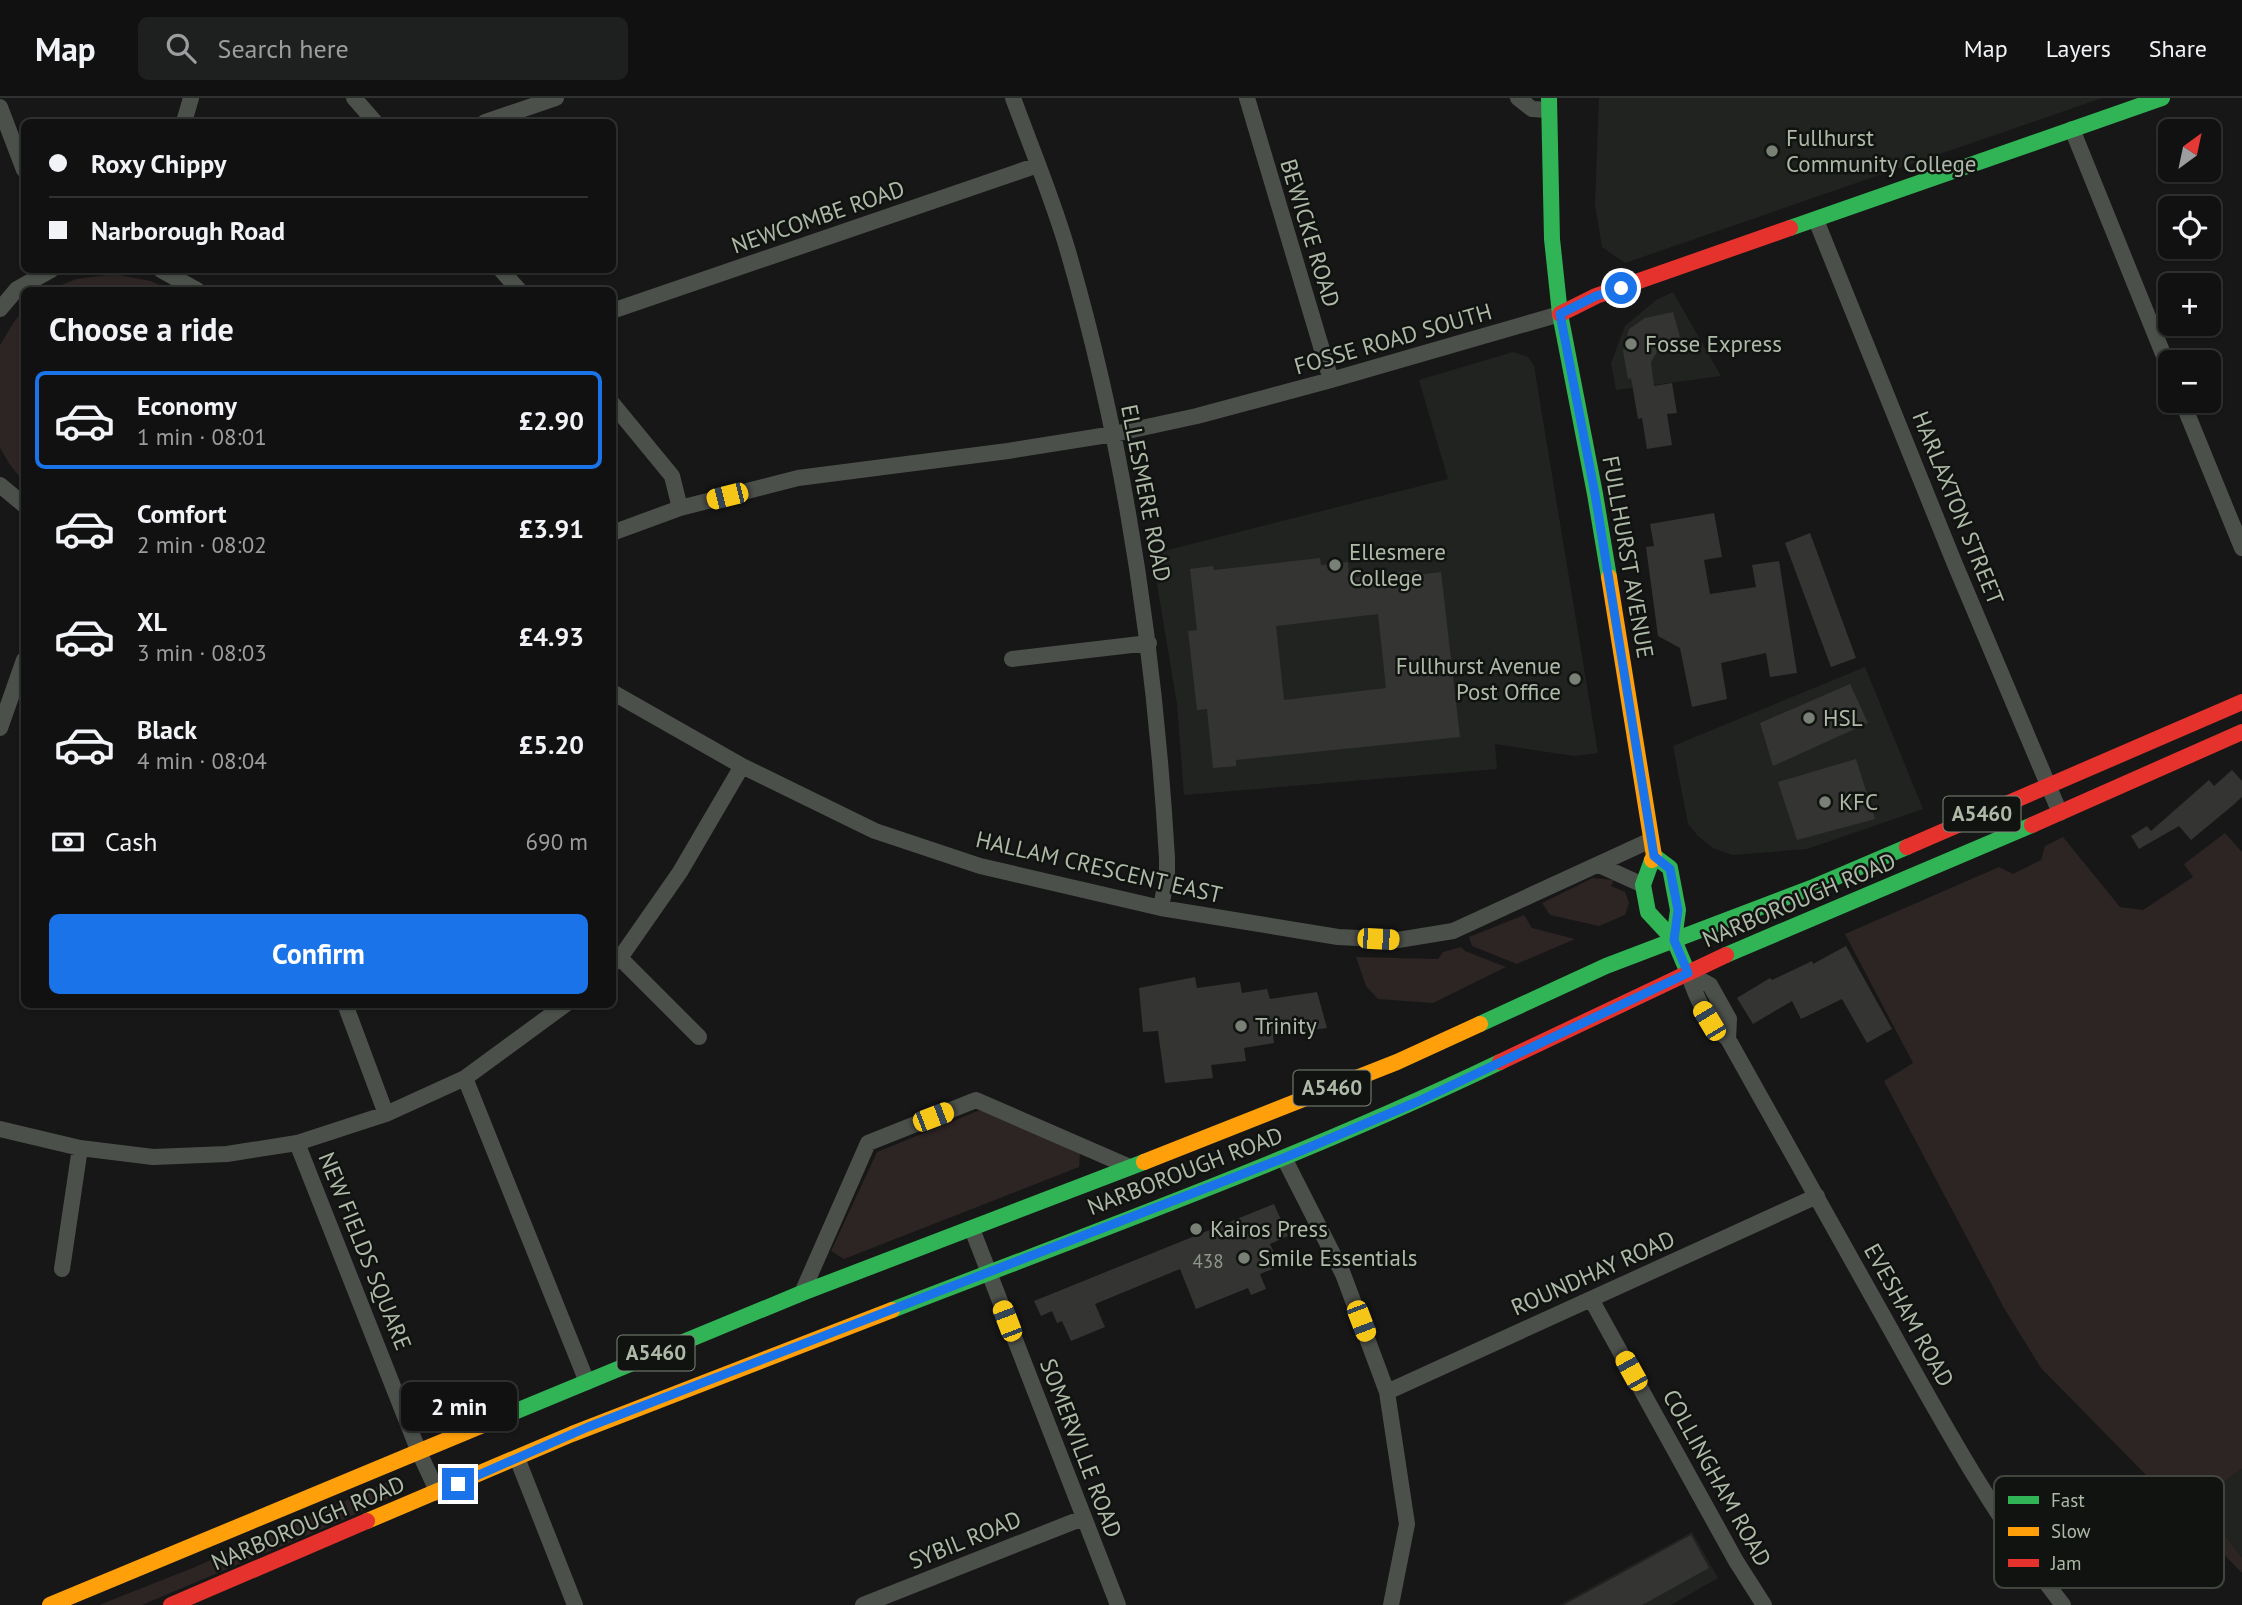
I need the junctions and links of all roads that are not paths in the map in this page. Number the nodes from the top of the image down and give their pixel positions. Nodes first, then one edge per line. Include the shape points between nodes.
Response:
1 (191, 98) edge
2 (354, 98) edge
3 (556, 98) edge
4 (1013, 98) edge
5 (1247, 98) edge
6 (1518, 98) edge
7 (2162, 98) edge
8 (1549, 104) edge
9 (0, 107) edge
10 (185, 119) edge
11 (372, 119) edge
12 (494, 119) edge
13 (2072, 129) junction
14 (21, 162) edge
15 (1038, 165) junction
16 (1816, 220) junction
17 (46, 273) edge
18 (166, 273) edge
19 (504, 273) edge
20 (192, 287) edge
21 (516, 287) edge
22 (0, 309) edge
23 (616, 310) edge
24 (1560, 314) junction
25 (2162, 350) edge
26 (1331, 380) junction
27 (616, 408) edge
28 (2187, 413) edge
29 (1114, 434) junction
30 (0, 485) edge
31 (21, 502) edge
32 (680, 508) junction
33 (616, 532) edge
34 (2242, 548) edge
35 (1149, 643) junction
36 (1012, 659) dead end
37 (21, 668) edge
38 (616, 694) edge
39 (2242, 702) edge
40 (0, 728) edge
41 (2242, 732) edge
42 (742, 766) junction
43 (2048, 786) junction
44 (2060, 813) junction
45 (1651, 840) junction
46 (1654, 856) junction
47 (1599, 865) junction
48 (1643, 885) junction
49 (1161, 908) junction
50 (1674, 940) junction
51 (616, 961) edge
52 (1688, 973) junction
53 (346, 1008) edge
54 (561, 1008) edge
55 (699, 1037) dead end
56 (466, 1078) junction
57 (386, 1114) junction
58 (0, 1129) edge
59 (297, 1143) junction
60 (79, 1148) junction
61 (1284, 1158) junction
62 (1130, 1167) junction
63 (1817, 1196) junction
64 (972, 1229) junction
65 (62, 1269) dead end
66 (988, 1272) junction
67 (802, 1293) junction
68 (1591, 1299) junction
69 (587, 1382) junction
70 (1387, 1392) junction
71 (419, 1452) junction
72 (517, 1458) junction
73 (438, 1493) junction
74 (1994, 1504) edge
75 (1083, 1518) junction
76 (2050, 1588) edge
77 (50, 1605) edge
78 (171, 1605) edge
79 (575, 1605) edge
80 (863, 1605) edge
81 (1118, 1605) edge
82 (1391, 1605) edge
83 (1764, 1605) edge
84 (2063, 1605) edge

1 - 10 street
2 - 11 street
3 - 12 street
4 - 15 street, ELLESMERE ROAD
5 - 26 street, BEWICKE ROAD
6 - 8 street via 1532,109
7 - 13 main road, FOSSE ROAD SOUTH
8 - 24 main road, FULLHURST AVENUE via 1552,239
9 - 14 street
13 - 16 main road, FOSSE ROAD SOUTH
13 - 25 street
15 - 23 street, NEWCOMBE ROAD
15 - 29 street, ELLESMERE ROAD via 1066,246
16 - 24 main road, FOSSE ROAD SOUTH via 1596,296
16 - 43 street, HARLAXTON STREET
17 - 22 street via 17,289
18 - 20 street
19 - 21 street
24 - 26 street, FOSSE ROAD SOUTH
24 - 45 main road, FULLHURST AVENUE via 1595,494
26 - 29 street, FOSSE ROAD SOUTH
27 - 32 street via 672,476
28 - 34 street
29 - 32 street, FOSSE ROAD SOUTH via 798,478
29 - 35 street, ELLESMERE ROAD
30 - 31 street
32 - 33 street, FOSSE ROAD SOUTH
35 - 36 street
35 - 49 street, ELLESMERE ROAD via 1167,858
37 - 40 street
38 - 42 street, HALLAM CRESCENT EAST
39 - 43 main road, NARBOROUGH ROAD / A5460
41 - 44 main road, NARBOROUGH ROAD / A5460
42 - 49 street, HALLAM CRESCENT EAST via 875,831 980,866
42 - 51 street via 680,872
43 - 44 street, HARLAXTON STREET
43 - 50 main road, NARBOROUGH ROAD / A5460 via 1811,888
44 - 52 main road, NARBOROUGH ROAD / A5460
45 - 46 main road, FULLHURST AVENUE
45 - 47 street, HALLAM CRESCENT EAST
46 - 48 main road
46 - 50 main road, FULLHURST AVENUE via 1670,869 1678,910
47 - 48 street
47 - 49 street, HALLAM CRESCENT EAST via 1453,931 1398,940 1339,937
48 - 50 main road, FULLHURST AVENUE via 1648,912
50 - 52 main road, FULLHURST AVENUE
50 - 62 main road, NARBOROUGH ROAD / A5460 via 1606,966 1397,1062
51 - 55 street
52 - 61 main road, NARBOROUGH ROAD / A5460 via 1419,1101
52 - 63 street, EVESHAM ROAD via 1709,1021 1728,1039
53 - 57 street
54 - 56 street
56 - 57 street
56 - 69 street
57 - 59 street
58 - 60 street
59 - 60 street via 227,1154 153,1157
59 - 71 street, NEW FIELDS SQUARE
60 - 65 street
61 - 66 main road, NARBOROUGH ROAD / A5460
61 - 70 street via 1343,1274
62 - 64 main road, NARBOROUGH ROAD / A5460
62 - 67 street, NARBOROUGH ROAD via 976,1100 868,1143
63 - 68 street, ROUNDHAY ROAD
63 - 74 street, EVESHAM ROAD
64 - 66 street, SOMERVILLE ROAD
64 - 67 main road, NARBOROUGH ROAD / A5460
66 - 72 main road, NARBOROUGH ROAD / A5460
66 - 75 street, SOMERVILLE ROAD
67 - 69 main road, NARBOROUGH ROAD / A5460
68 - 70 street, ROUNDHAY ROAD
68 - 83 street, COLLINGHAM ROAD
69 - 71 main road, NARBOROUGH ROAD / A5460
70 - 82 street via 1407,1524
71 - 73 street, NEW FIELDS SQUARE
71 - 77 main road, NARBOROUGH ROAD / A5460
72 - 73 main road, NARBOROUGH ROAD / A5460
72 - 79 street
73 - 78 main road, NARBOROUGH ROAD / A5460
75 - 80 street, SYBIL ROAD
75 - 81 street, SOMERVILLE ROAD
76 - 84 street, EVESHAM ROAD

